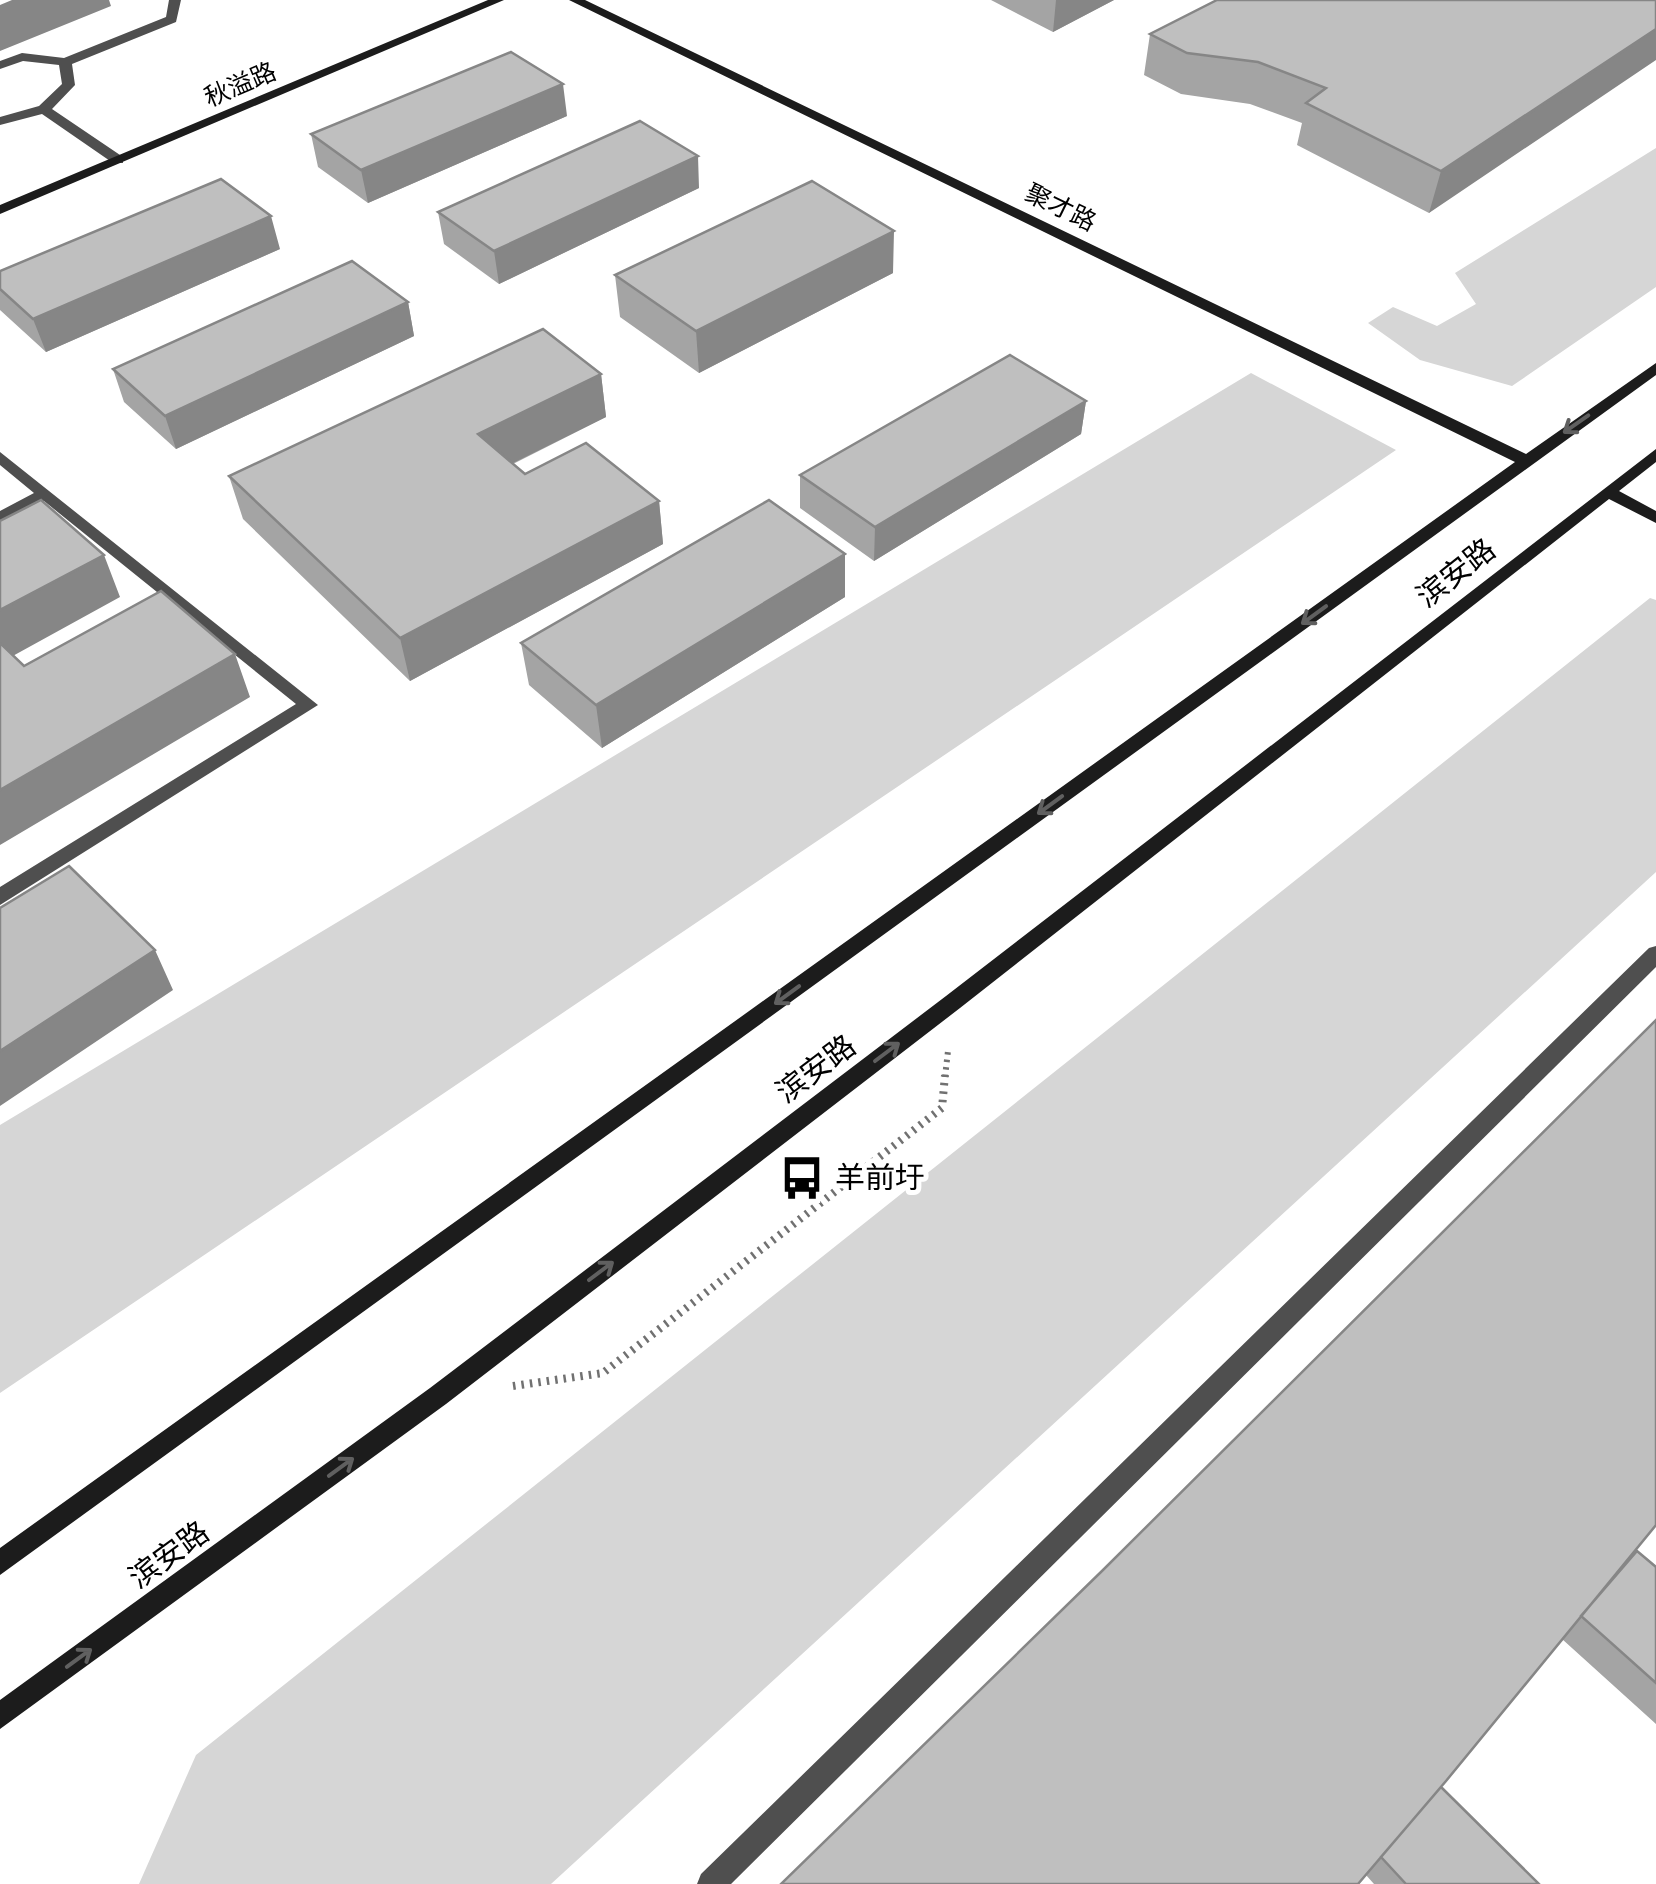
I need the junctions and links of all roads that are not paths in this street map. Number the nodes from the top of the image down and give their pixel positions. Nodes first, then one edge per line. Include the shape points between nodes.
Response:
1 (175, 0) edge
2 (498, 0) edge
3 (575, 0) edge
4 (66, 62) junction
5 (0, 65) edge
6 (44, 110) junction
7 (0, 121) edge
8 (118, 160) junction
9 (0, 210) edge
10 (1656, 368) edge
11 (1656, 454) edge
12 (0, 458) edge
13 (1525, 460) junction
14 (1608, 492) junction
15 (46, 494) junction
16 (0, 518) edge
17 (1656, 518) edge
18 (0, 897) edge
19 (1656, 954) edge
20 (0, 1563) edge
21 (0, 1716) edge
22 (710, 1884) edge

1 - 4 lane via 172,20
2 - 8 main road, 秋溢路
3 - 13 main road, 聚才路
4 - 5 lane via 22,57
4 - 6 lane via 70,85
6 - 7 lane
6 - 8 lane
8 - 9 main road, 秋溢路
10 -> 13 main road, 滨安路
11 - 14 main road, 滨安路
12 - 15 lane
13 -> 20 main road, 滨安路
14 - 17 main road
21 -> 14 main road, 滨安路 via 438,1396
15 - 16 lane
15 - 18 lane via 308,705
19 - 22 lane

